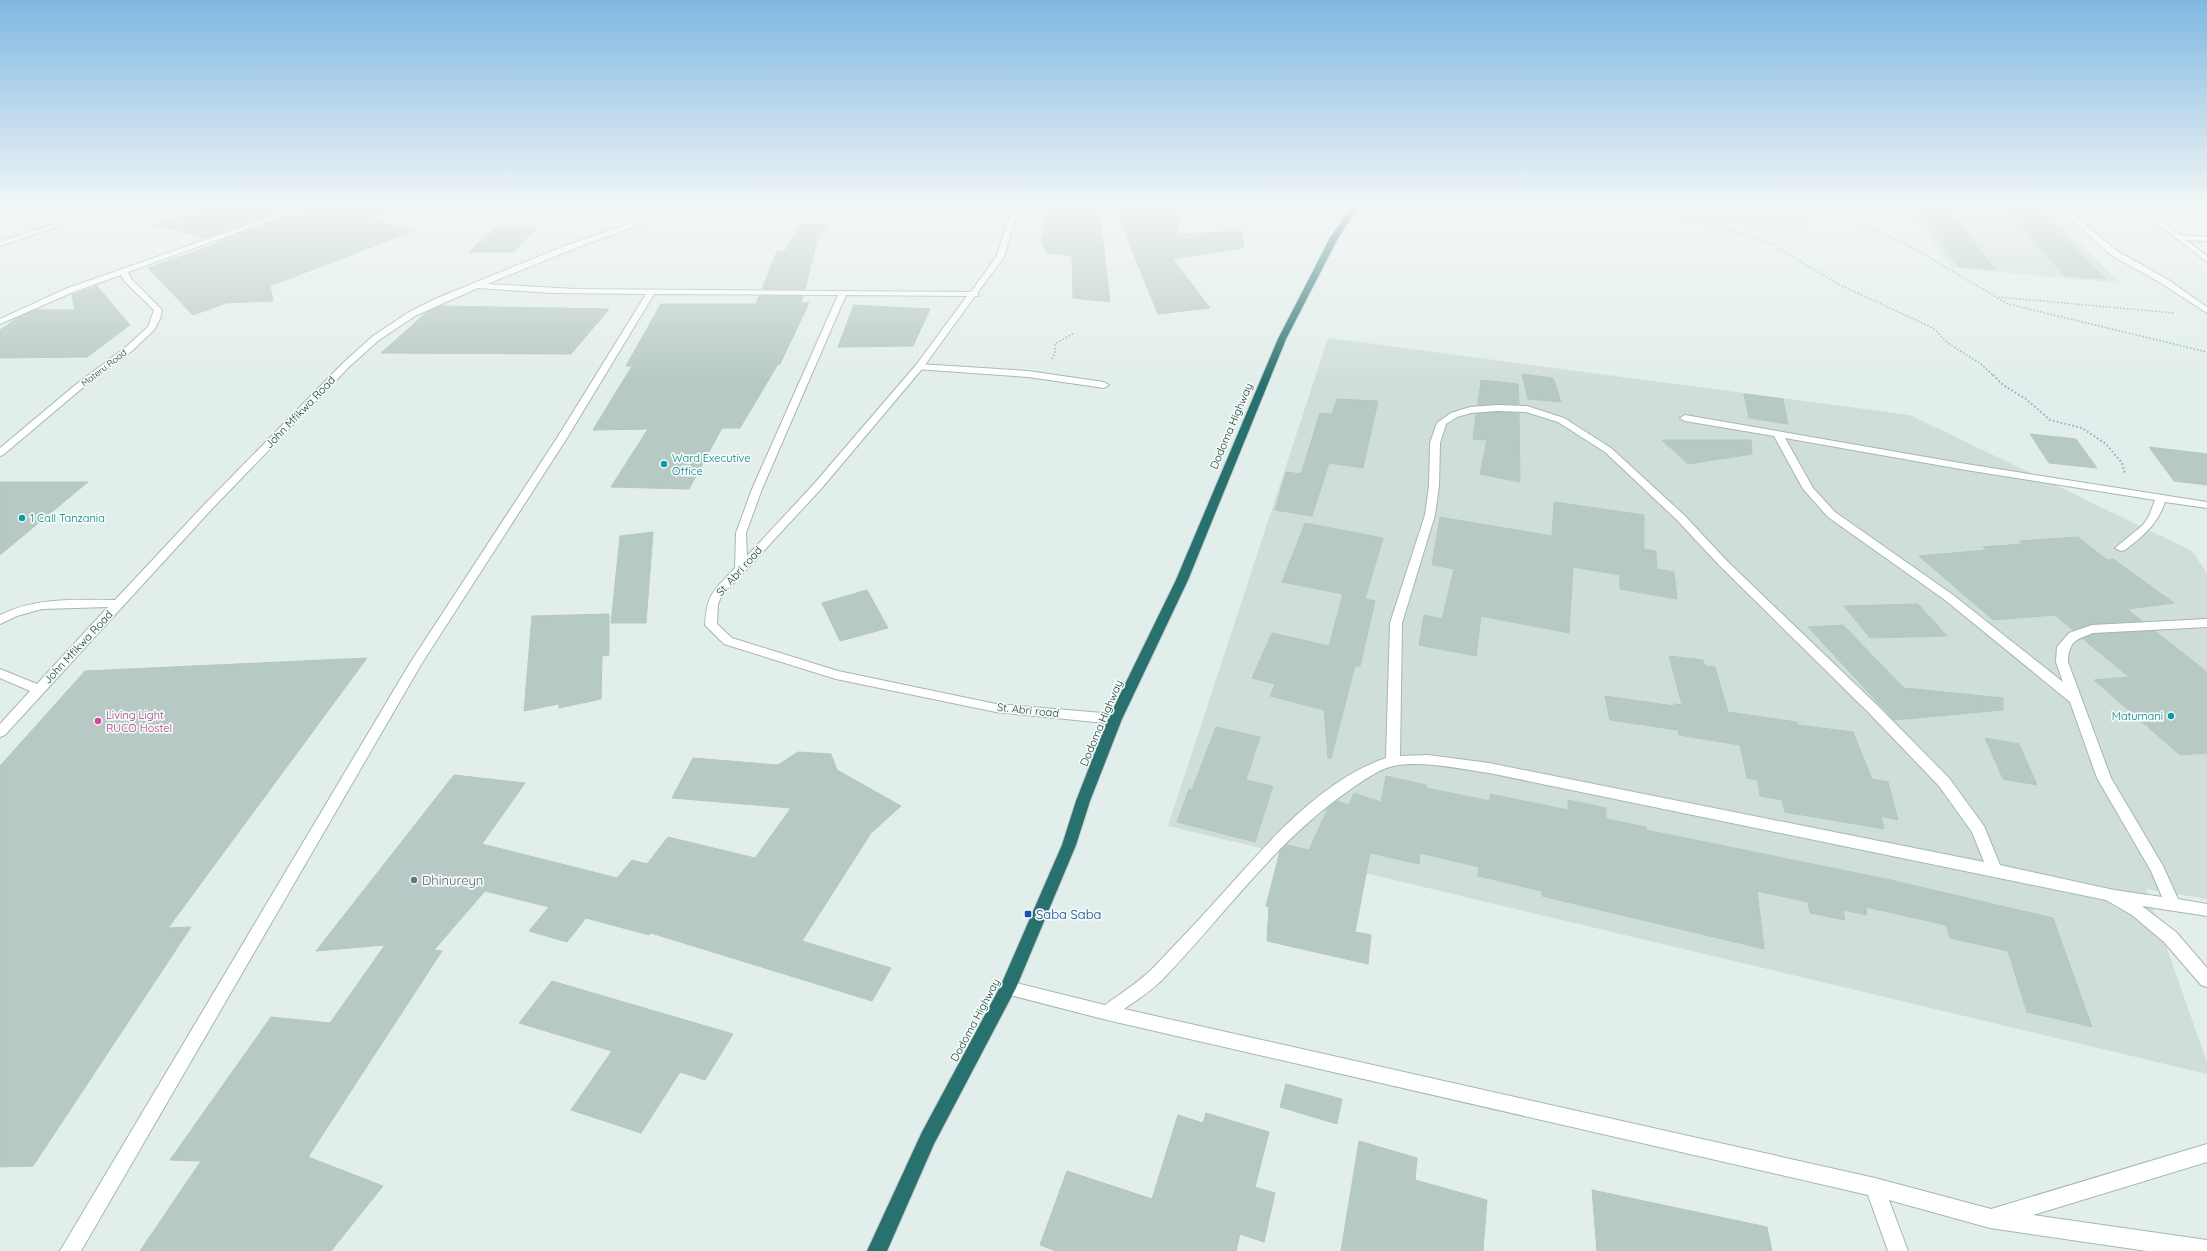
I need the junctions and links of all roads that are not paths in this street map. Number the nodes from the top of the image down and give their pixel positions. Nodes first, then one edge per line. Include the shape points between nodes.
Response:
1 (136, 266) edge
2 (522, 266) edge
3 (994, 266) edge
4 (1319, 266) edge
5 (2138, 266) edge
6 (123, 271) junction
7 (475, 285) junction
8 (651, 292) junction
9 (842, 292) junction
10 (975, 294) junction
11 (2207, 312) edge
12 (0, 322) edge
13 (920, 367) junction
14 (1104, 385) dead end
15 (1685, 418) dead end
16 (1778, 434) junction
17 (0, 453) edge
18 (2161, 498) junction
19 (2207, 505) edge
20 (2122, 548) dead end
21 (741, 568) junction
22 (118, 604) junction
23 (0, 620) edge
24 (2207, 623) edge
25 (0, 673) edge
26 (39, 690) junction
27 (2077, 701) junction
28 (1115, 719) junction
29 (0, 732) edge
30 (1393, 760) junction
31 (1994, 870) junction
32 (2110, 895) junction
33 (2172, 903) junction
34 (2207, 910) edge
35 (2207, 980) edge
36 (1008, 988) junction
37 (1107, 1013) junction
38 (2207, 1153) edge
39 (1876, 1188) junction
40 (1990, 1218) junction
41 (2207, 1250) edge
42 (70, 1251) edge
43 (877, 1251) edge
44 (1898, 1251) edge

1 - 6 street
2 - 7 street, John Mfikwa Road
3 - 10 street, St. Abri road
4 - 28 highway, Dodoma Highway via 1282,339 1182,580
5 - 11 street via 2164,281
6 - 12 street
6 - 17 street, Materu Road via 128,280 158,310 151,328 130,348 77,388
7 - 8 street via 545,291
7 - 22 street, John Mfikwa Road via 412,314 376,338 352,359
8 - 9 street
8 - 42 street via 562,438 416,663
9 - 10 street
9 - 21 street via 757,489 741,533
10 - 13 street, St. Abri road
13 - 14 street via 1028,374
13 - 21 street, St. Abri road via 817,487
15 - 16 street
16 - 18 street
16 - 27 street via 1805,485 1842,524 1907,567 2040,668
18 - 19 street
18 - 20 street via 2155,518 2149,527
21 - 28 street, St. Abri road via 712,604 711,625 728,641 836,674 988,706
22 - 23 street via 34,607
22 - 26 street, John Mfikwa Road
24 - 27 street via 2092,629 2073,636 2063,647 2062,662
25 - 26 street
26 - 29 street, John Mfikwa Road
27 - 33 street via 2104,778 2158,870
28 - 36 highway, Dodoma Highway via 1069,845
30 - 31 street via 1428,760 1489,768
30 - 31 street via 1396,623 1430,515 1435,443 1442,423 1454,415 1470,410 1527,409 1561,420 1608,450 1681,518 1723,563 1944,782 1979,830
30 - 37 street via 1372,768 1317,805 1271,848 1155,976
31 - 32 street
32 - 33 street
32 - 35 street via 2170,937
33 - 34 street
36 - 37 street
36 - 43 highway, Dodoma Highway via 928,1138
37 - 39 street
38 - 40 street
39 - 40 street
39 - 44 street
40 - 41 street

